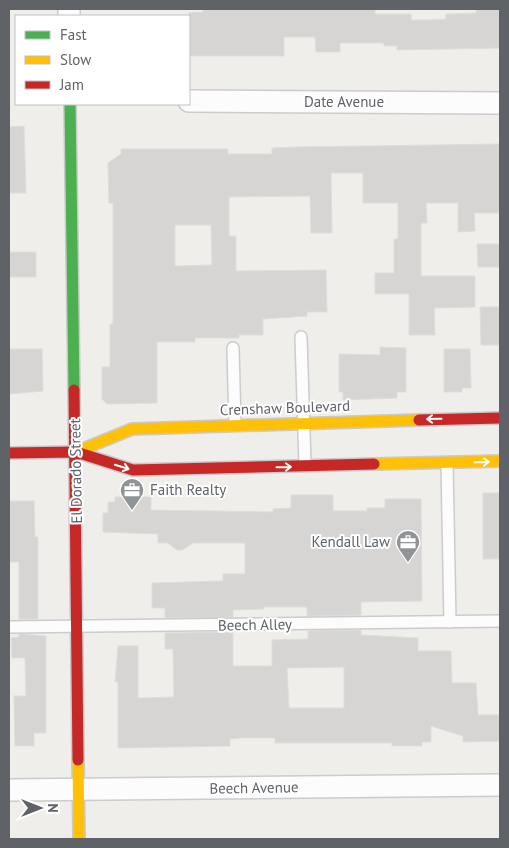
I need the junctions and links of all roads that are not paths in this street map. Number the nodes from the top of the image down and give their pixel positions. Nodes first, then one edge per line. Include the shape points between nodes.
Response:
1 (190, 102) edge
2 (500, 103) edge
3 (70, 105) edge
4 (301, 337) dead end
5 (233, 348) dead end
6 (500, 418) edge
7 (304, 422) junction
8 (234, 425) junction
9 (76, 452) junction
10 (9, 453) edge
11 (500, 461) edge
12 (447, 463) junction
13 (305, 467) junction
14 (500, 621) edge
15 (450, 622) junction
16 (9, 627) edge
17 (77, 627) junction
18 (500, 786) edge
19 (78, 789) junction
20 (9, 790) edge
21 (78, 839) edge

1 - 2 street, Date Avenue
3 - 9 main road, El Dorado Street
4 - 7 lane
5 - 8 lane
6 -> 7 main road, Crenshaw Boulevard
7 - 8 main road, Crenshaw Boulevard
7 - 13 lane
8 - 9 main road, Crenshaw Boulevard via 132,429
9 - 10 main road, Crenshaw Boulevard
9 -> 13 main road, Crenshaw Boulevard via 133,470
9 - 17 main road, El Dorado Street
12 -> 11 main road, Crenshaw Boulevard
12 - 13 main road, Crenshaw Boulevard
12 - 15 lane
14 - 15 lane, Beech Alley
15 - 17 lane, Beech Alley
16 - 17 lane, Beech Alley
17 - 19 main road, El Dorado Street
18 - 19 street, Beech Avenue
19 - 20 street, Beech Avenue
19 - 21 main road, El Dorado Street

